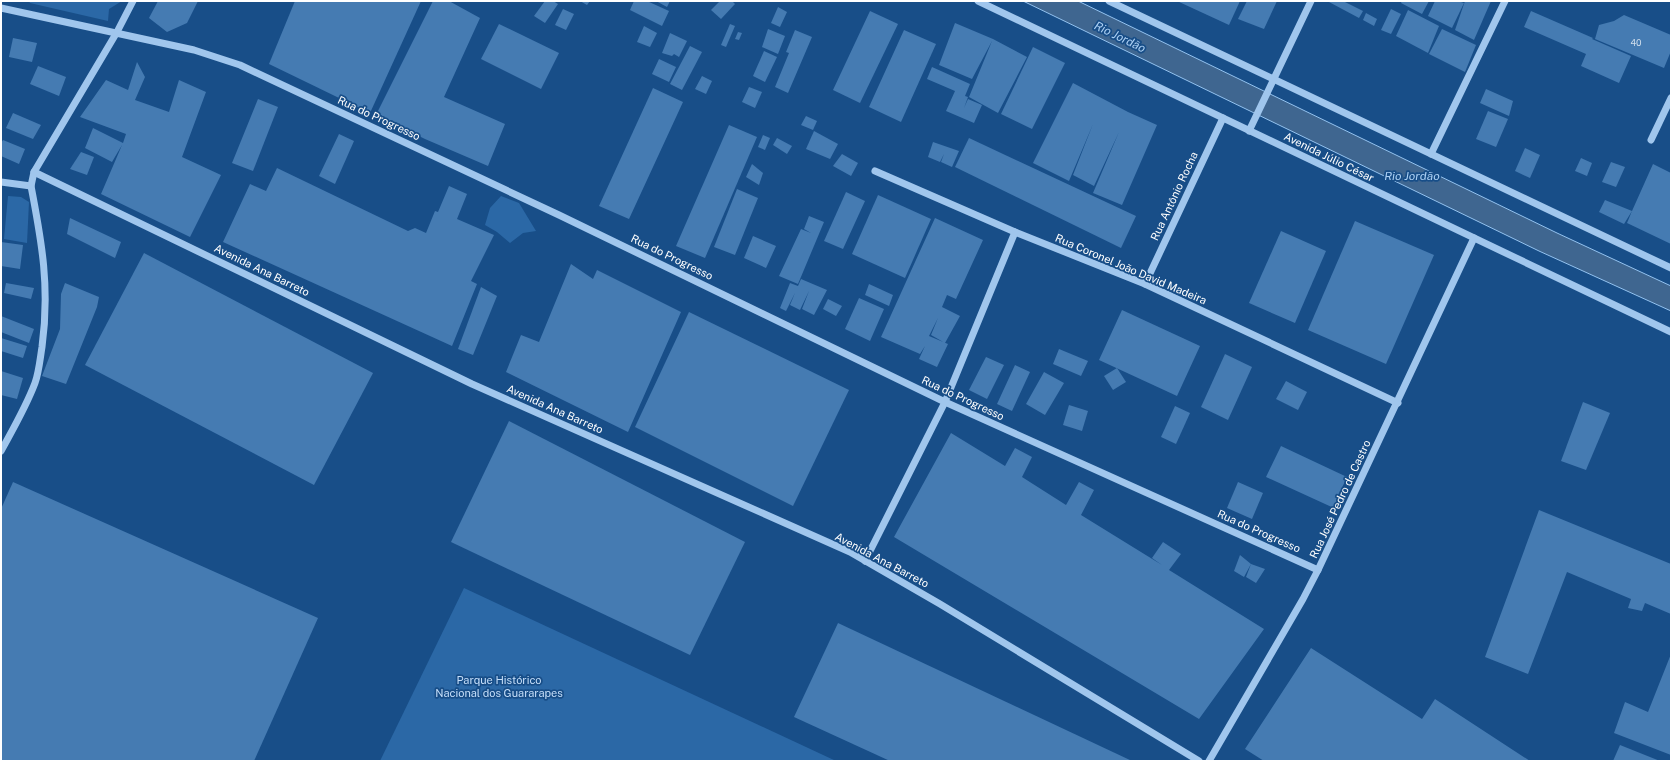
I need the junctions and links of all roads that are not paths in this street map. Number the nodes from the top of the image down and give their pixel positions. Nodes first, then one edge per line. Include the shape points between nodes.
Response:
1 (134, 1) edge
2 (978, 1) edge
3 (1108, 1) edge
4 (1311, 1) edge
5 (1505, 1) edge
6 (1, 8) edge
7 (117, 32) junction
8 (1272, 82) junction
9 (1671, 98) edge
10 (1223, 118) junction
11 (1250, 128) junction
12 (1651, 140) dead end
13 (1431, 154) junction
14 (875, 171) dead end
15 (34, 172) junction
16 (1, 182) edge
17 (31, 186) junction
18 (1015, 232) junction
19 (1474, 238) junction
20 (1671, 268) edge
21 (1145, 284) junction
22 (1671, 332) edge
23 (945, 402) junction
24 (1398, 403) junction
25 (1, 451) edge
26 (865, 560) junction
27 (1318, 570) junction
28 (1199, 761) edge
29 (1209, 761) edge

1 - 7 street
2 - 10 street, Avenida Júlio César
3 - 8 street
4 - 8 street
5 - 13 street
6 - 7 street, Rua do Progresso
7 - 15 street
7 - 23 street, Rua do Progresso via 194,50 240,65 559,215
8 - 11 street
8 - 13 street
9 - 12 street
10 - 11 street, Avenida Júlio César
10 - 21 street, Rua Antônio Rocha
11 - 19 street, Avenida Júlio César
13 - 20 street
14 - 18 street, Rua Coronel João David Madeira
15 - 17 street
15 - 26 street, Avenida Ana Barreto via 472,384
16 - 17 street
17 - 25 street via 41,238 46,287 45,321 36,382
18 - 21 street, Rua Coronel João David Madeira
18 - 23 street
19 - 22 street, Avenida Júlio César
19 - 24 street, Rua José Pedro de Castro
21 - 24 street, Rua Coronel João David Madeira
23 - 26 street
23 - 27 street, Rua do Progresso
24 - 27 street, Rua José Pedro de Castro
26 - 28 street, Avenida Ana Barreto
27 - 29 street, Rua José Pedro de Castro

